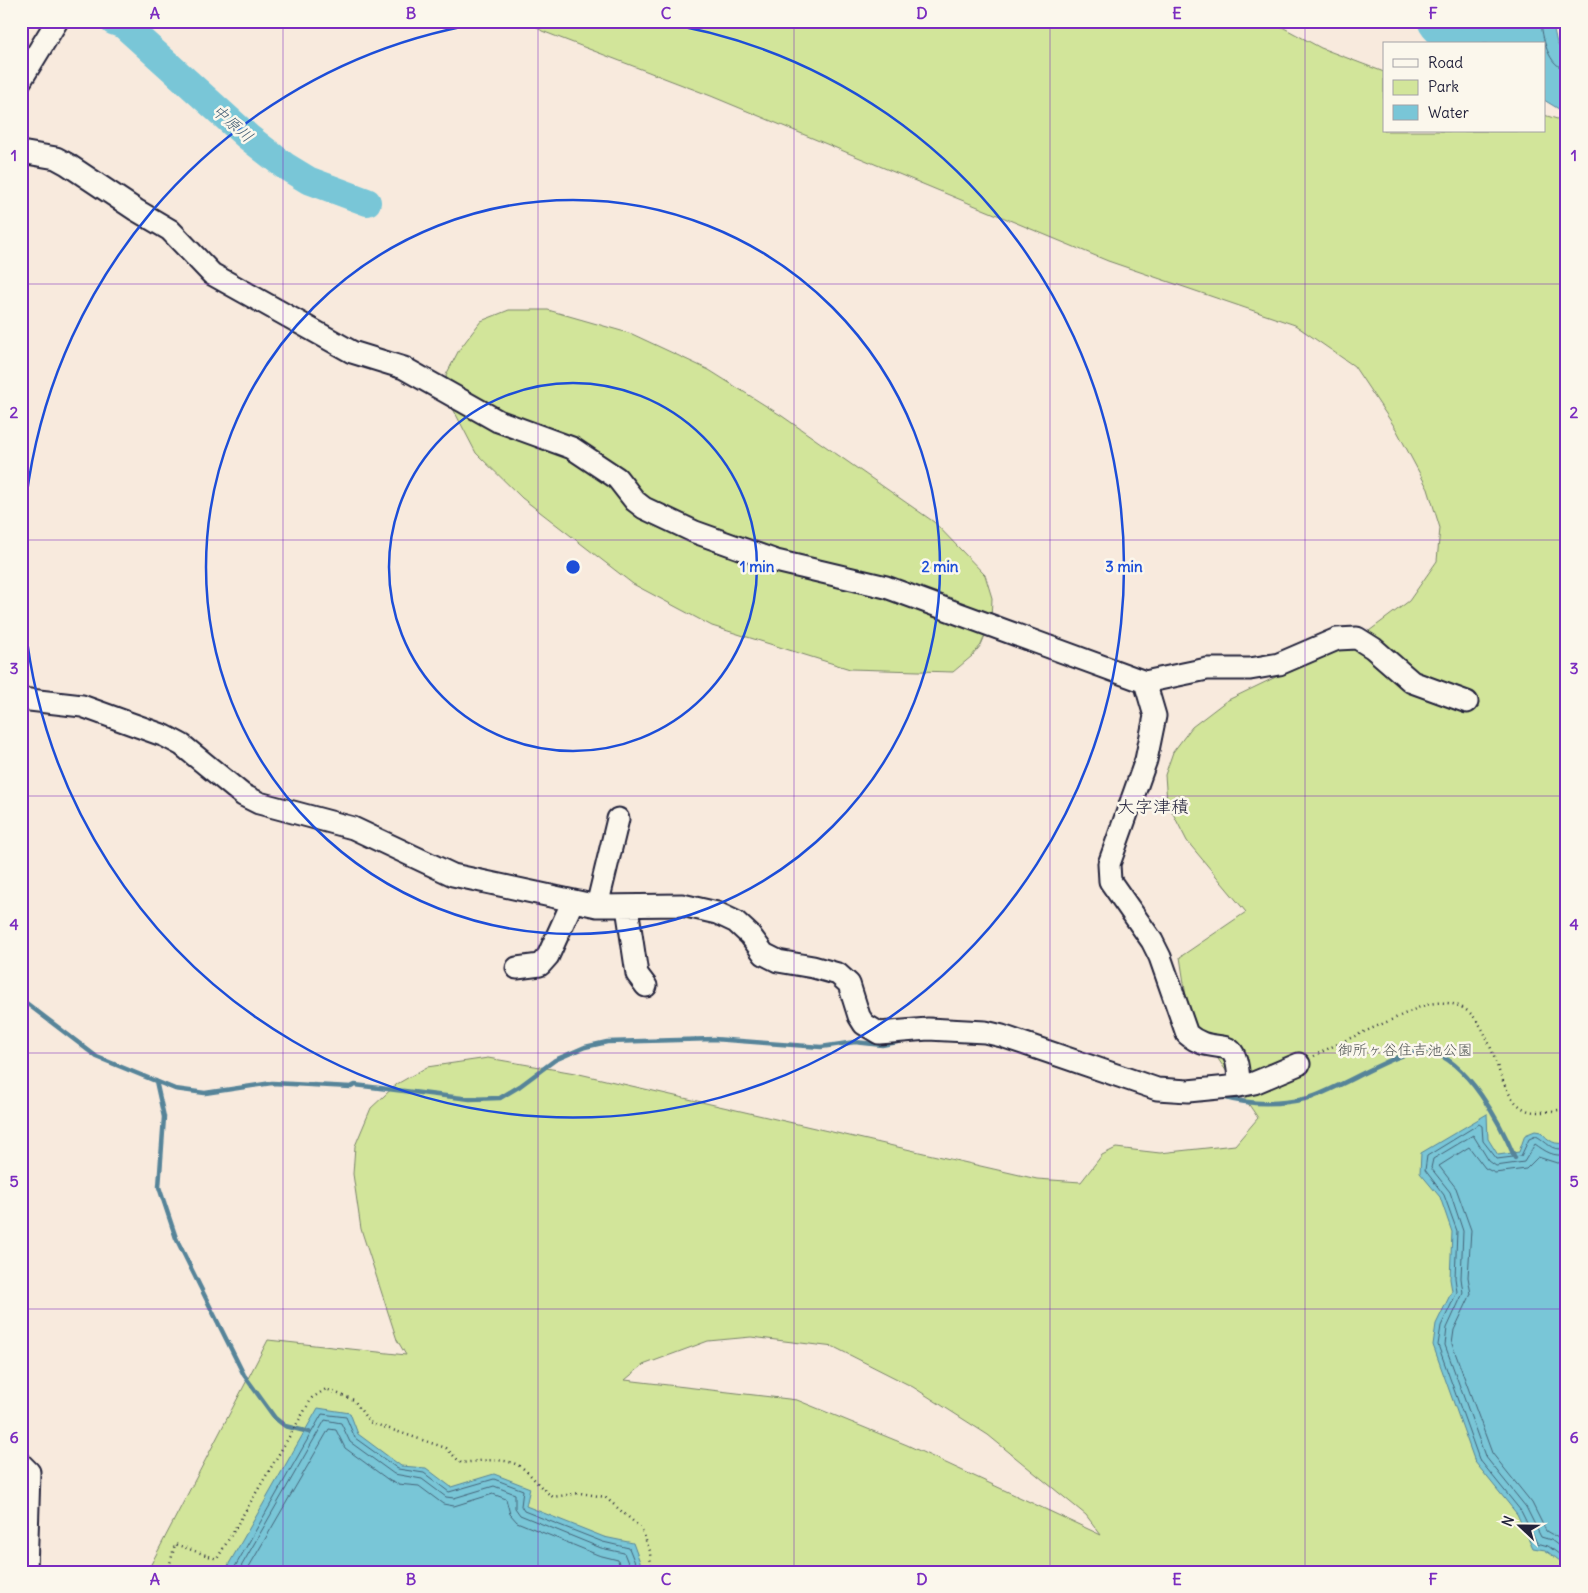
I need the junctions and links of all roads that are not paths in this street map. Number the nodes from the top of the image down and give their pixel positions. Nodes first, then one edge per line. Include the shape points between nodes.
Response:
1 (57, 21) edge
2 (21, 80) edge
3 (21, 152) edge
4 (1145, 682) junction
5 (21, 699) edge
6 (1467, 702) dead end
7 (618, 819) dead end
8 (573, 901) junction
9 (596, 906) junction
10 (627, 907) junction
11 (517, 968) dead end
12 (646, 986) dead end
13 (1299, 1064) road end
14 (1239, 1086) junction
15 (21, 1464) edge
16 (26, 1572) edge

1 - 2 street
3 - 4 street via 56,158 67,164 170,230 212,274 352,352 404,368 498,420 572,448 617,478 635,501 673,522 776,561 886,587
4 - 6 street via 1207,669 1250,669 1279,664 1337,639 1357,638 1412,682
4 - 14 street via 1154,716 1146,760 1109,864 1110,881 1152,941 1187,1034 1194,1040 1233,1052 1238,1062
5 - 8 street via 82,706 165,736 182,745 243,795 259,803 353,828 453,875
7 - 9 street
8 - 9 street
8 - 11 street via 548,956 540,964
9 - 10 street
10 - 12 street via 637,974
10 - 14 street via 682,905 717,912 736,922 764,954 778,961 838,974 849,984 858,1016 879,1033 928,1029 985,1032 1157,1089 1188,1091
13 - 14 street
15 - 16 street via 29,1472

